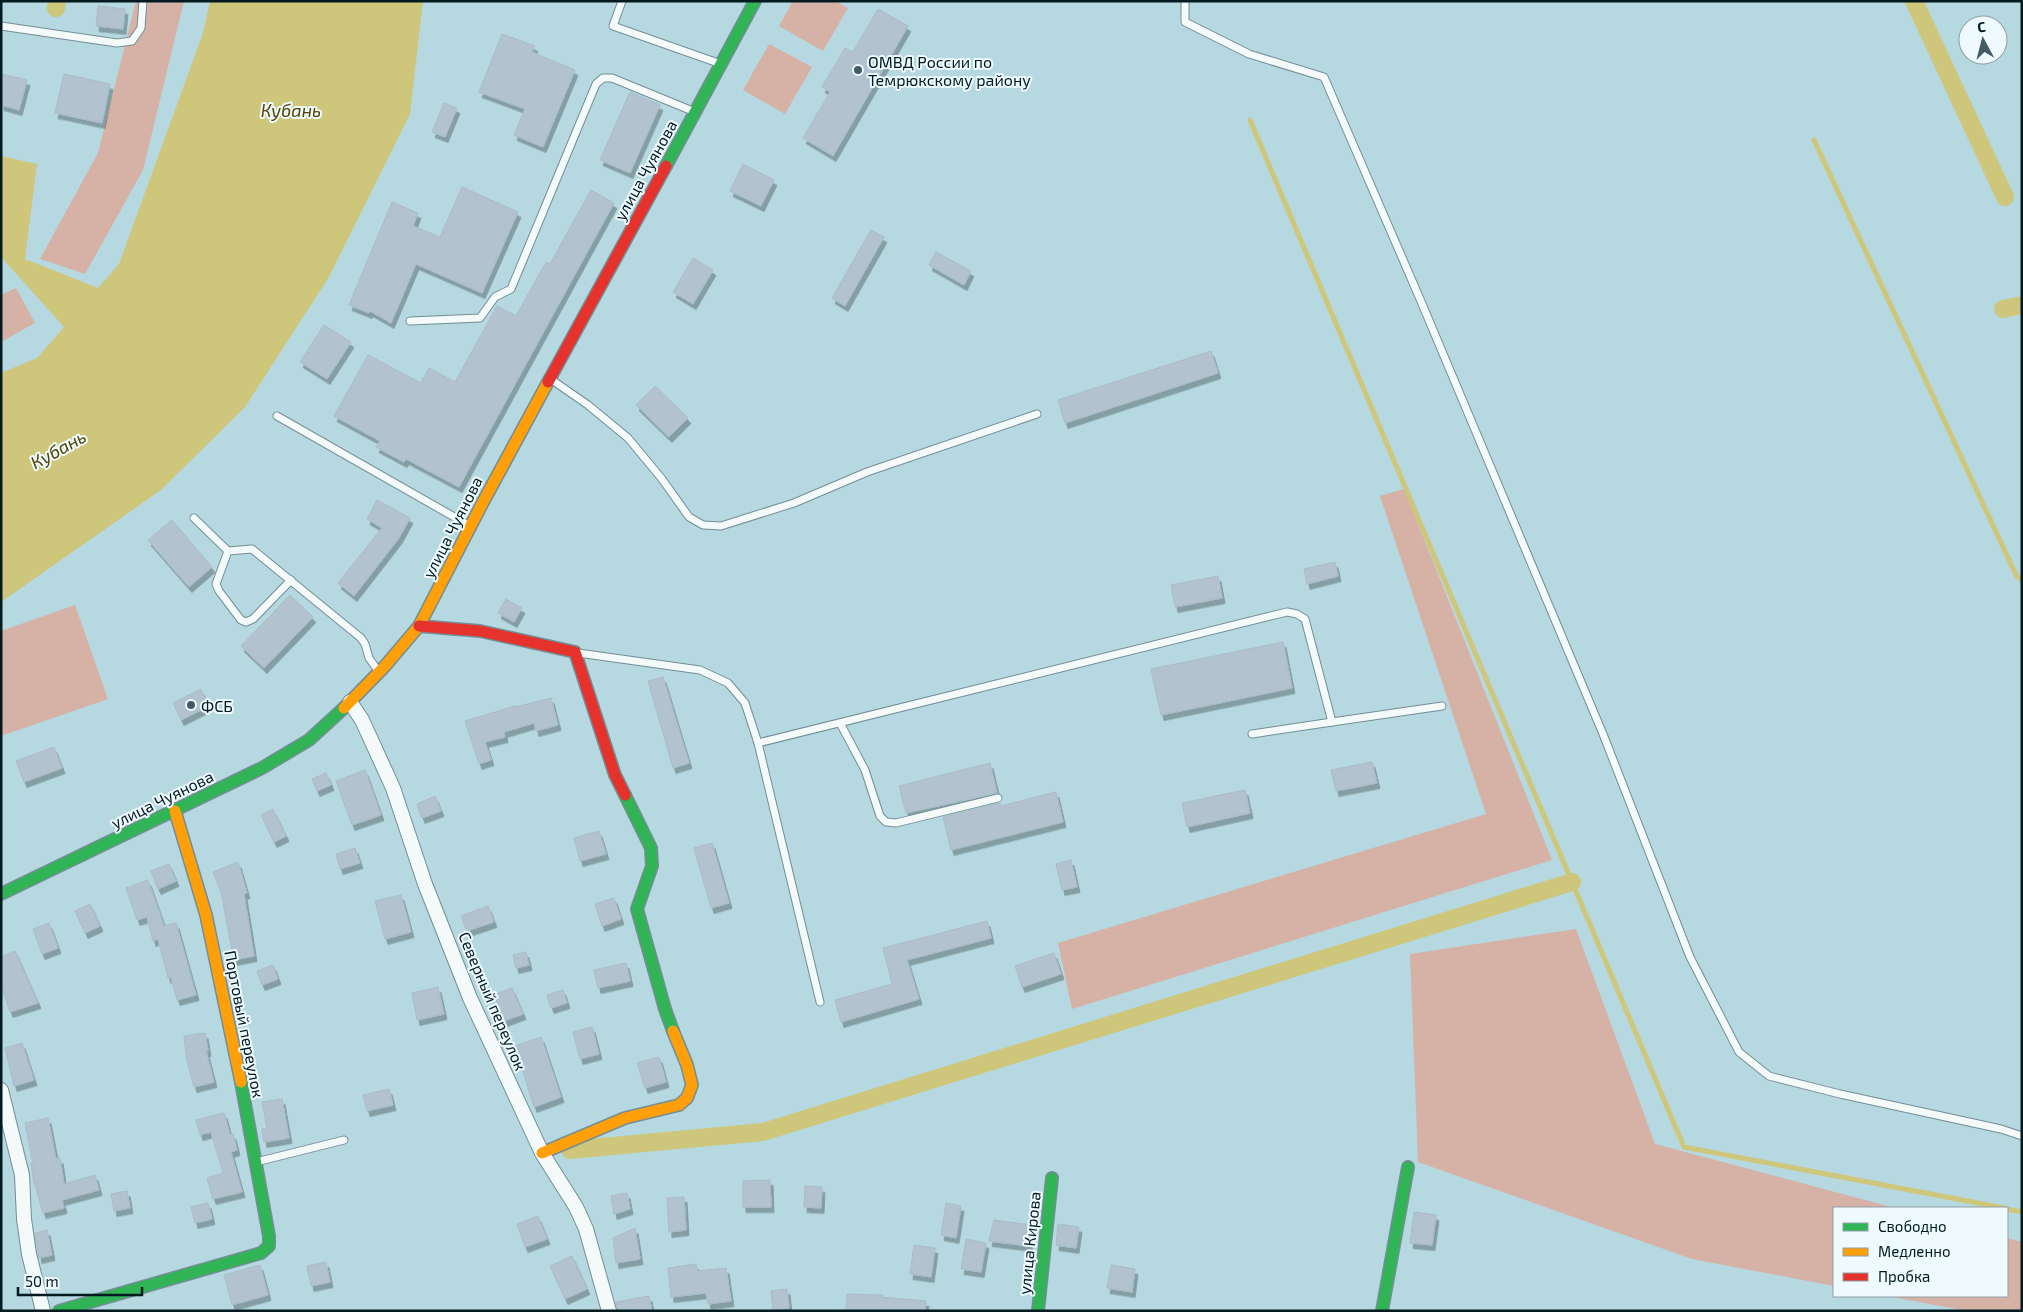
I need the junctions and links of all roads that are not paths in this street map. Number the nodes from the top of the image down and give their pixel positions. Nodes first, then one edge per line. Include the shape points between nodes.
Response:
1 (143, 1) edge
2 (622, 1) edge
3 (755, 1) edge
4 (1185, 1) edge
5 (1, 26) edge
6 (721, 64) junction
7 (695, 112) junction
8 (410, 321) dead end
9 (549, 379) junction
10 (1036, 414) dead end
11 (277, 416) dead end
12 (194, 518) dead end
13 (470, 526) junction
14 (228, 551) junction
15 (291, 580) junction
16 (419, 626) junction
17 (575, 652) junction
18 (379, 672) junction
19 (350, 702) junction
20 (1442, 706) dead end
21 (1332, 722) junction
22 (840, 723) junction
23 (1252, 734) dead end
24 (758, 743) junction
25 (998, 798) dead end
26 (175, 811) junction
27 (1, 894) edge
28 (820, 1002) dead end
29 (1, 1090) edge
30 (2022, 1136) edge
31 (344, 1140) dead end
32 (542, 1153) junction
33 (254, 1163) junction
34 (1408, 1167) dead end
35 (1052, 1178) dead end
36 (44, 1311) edge
37 (59, 1311) edge
38 (608, 1311) edge
39 (1038, 1311) edge
40 (1382, 1311) edge

1 - 5 lane via 141,28 132,41 117,43
2 - 6 lane via 613,26
3 - 6 street, улица Чуянова
4 - 30 lane via 1185,22 1249,54 1324,77 1603,734 1690,957 1739,1052 1769,1076
6 - 7 street, улица Чуянова
7 - 8 lane via 612,78 603,78 596,84 511,289 495,297 480,318
7 - 9 street, улица Чуянова
9 - 10 lane via 588,405 628,438 689,517 703,525 721,526 794,503 868,472
9 - 13 street, улица Чуянова
11 - 13 lane
12 - 14 lane
13 - 16 street, улица Чуянова
14 - 15 lane via 252,549
14 - 15 lane via 216,584 241,620 253,619
15 - 18 lane via 363,641
16 - 17 street via 480,631
16 - 18 street, улица Чуянова
17 - 24 lane via 700,670 728,683 745,703
17 - 32 street via 615,775 651,848 652,872 639,895 637,909 665,1009 692,1085 687,1098 679,1106 625,1118
18 - 19 street, улица Чуянова
19 - 26 street, улица Чуянова via 308,740 262,768
19 - 32 street, Северный переулок via 362,720 393,788 425,884 470,998
20 - 21 lane
21 - 22 lane via 1305,619 1287,612
21 - 23 lane
22 - 24 lane
22 - 25 lane via 865,770 880,816 886,822 896,823
24 - 28 lane
26 - 27 street, улица Чуянова
26 - 33 street, Портовый переулок via 194,865 213,942
29 - 36 street via 22,1175 28,1254
31 - 33 lane
32 - 38 street, Северный переулок via 586,1229
33 - 37 street, Портовый переулок via 269,1246 261,1253
34 - 40 street
35 - 39 street, улица Кирова

